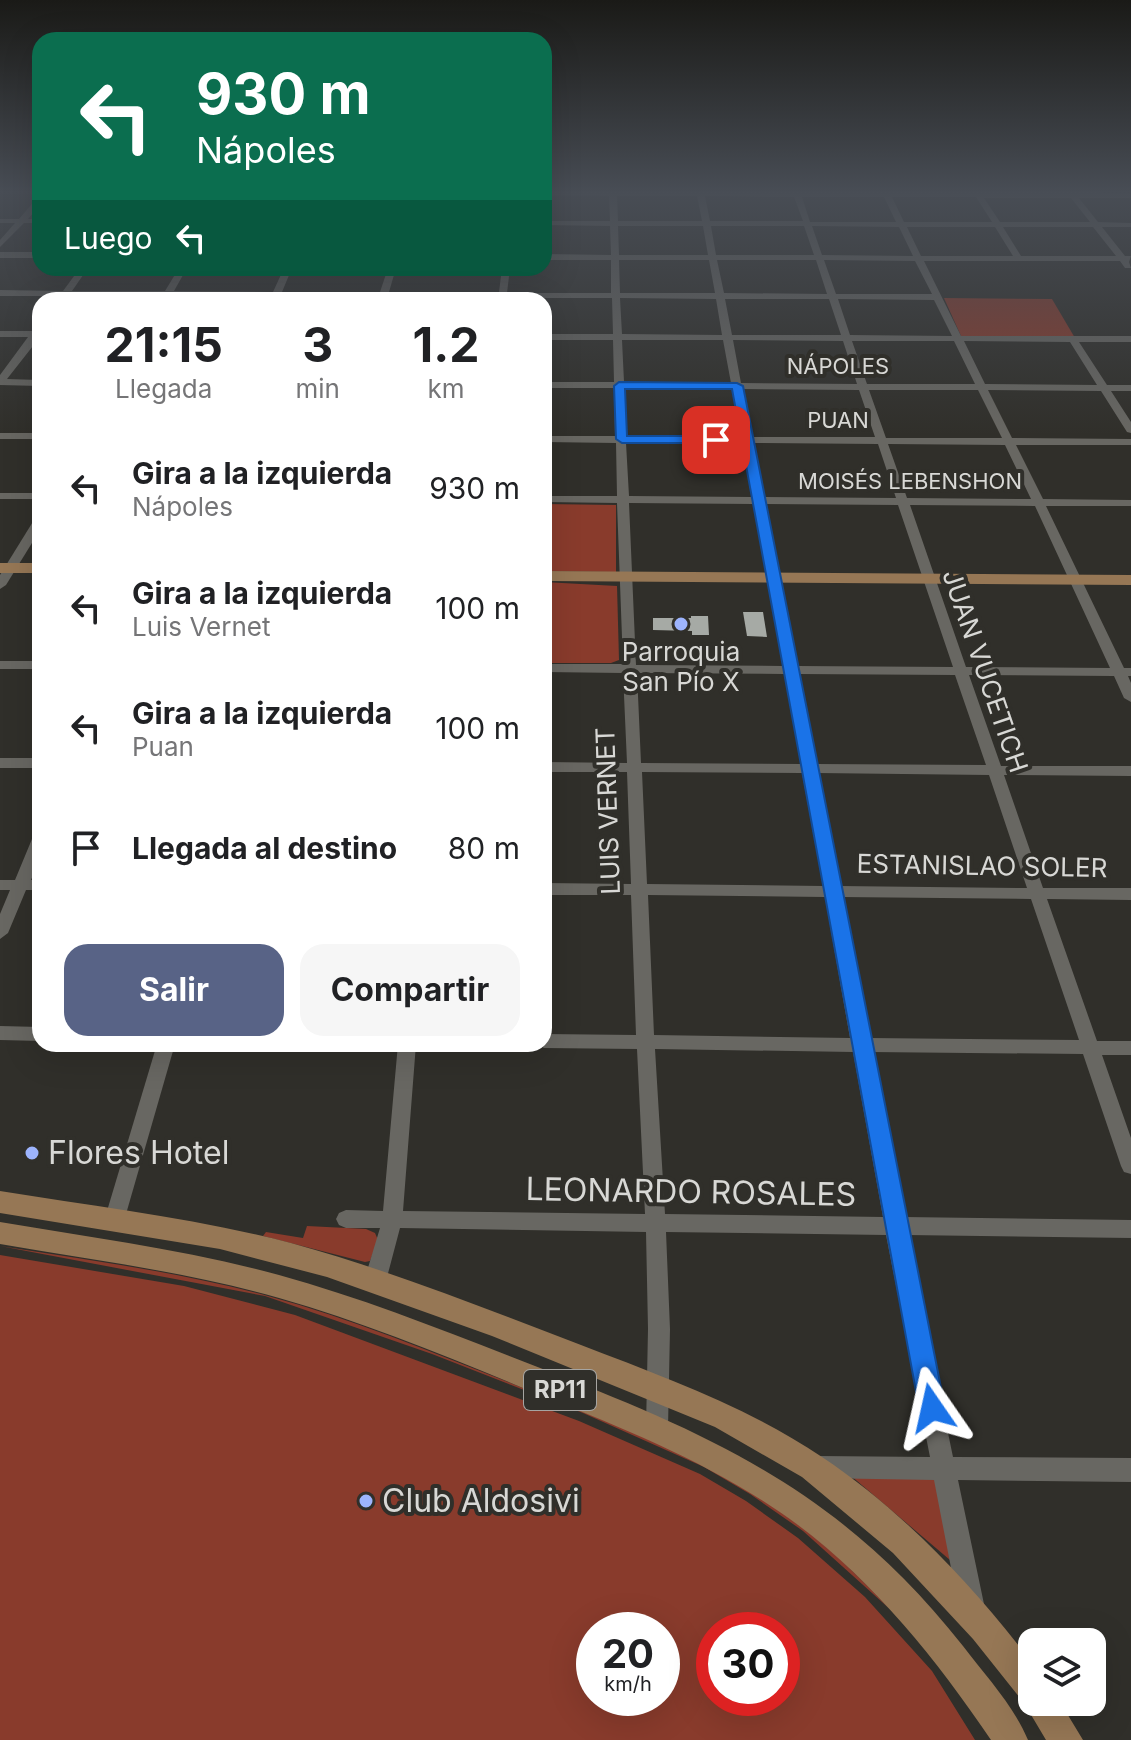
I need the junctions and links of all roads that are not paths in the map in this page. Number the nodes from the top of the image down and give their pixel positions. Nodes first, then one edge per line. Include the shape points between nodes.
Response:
1 (615, 272) edge
2 (716, 272) edge
3 (823, 272) edge
4 (924, 272) edge
5 (0, 293) edge
6 (32, 295) edge
7 (616, 296) junction
8 (720, 296) junction
9 (552, 297) edge
10 (831, 297) junction
11 (936, 297) junction
12 (32, 332) edge
13 (0, 334) edge
14 (552, 337) edge
15 (618, 337) junction
16 (728, 337) junction
17 (845, 338) junction
18 (956, 338) junction
19 (1073, 339) junction
20 (1131, 339) edge
21 (32, 340) edge
22 (0, 382) edge
23 (32, 383) edge
24 (552, 385) edge
25 (619, 386) junction
26 (737, 386) junction
27 (861, 387) junction
28 (980, 387) junction
29 (1104, 388) junction
30 (1131, 388) edge
31 (1131, 430) edge
32 (0, 436) edge
33 (32, 436) edge
34 (552, 439) edge
35 (622, 439) junction
36 (747, 440) junction
37 (879, 440) junction
38 (1006, 441) junction
39 (1131, 442) edge
40 (0, 496) edge
41 (32, 496) edge
42 (552, 499) edge
43 (624, 500) junction
44 (759, 500) junction
45 (901, 501) junction
46 (1036, 502) junction
47 (1131, 503) edge
48 (32, 532) edge
49 (32, 570) edge
50 (3, 575) edge
51 (552, 576) edge
52 (32, 577) edge
53 (627, 577) junction
54 (774, 578) junction
55 (927, 578) junction
56 (1077, 580) junction
57 (1131, 580) edge
58 (0, 665) edge
59 (32, 665) edge
60 (552, 668) edge
61 (631, 669) junction
62 (790, 670) junction
63 (960, 671) junction
64 (1125, 672) edge
65 (1131, 698) edge
66 (0, 763) edge
67 (32, 763) edge
68 (552, 767) edge
69 (634, 767) junction
70 (809, 769) junction
71 (994, 770) junction
72 (1131, 771) edge
73 (32, 858) edge
74 (0, 885) edge
75 (21, 885) junction
76 (32, 885) edge
77 (552, 889) edge
78 (639, 890) junction
79 (833, 891) junction
80 (1037, 893) junction
81 (1131, 894) edge
82 (0, 933) edge
83 (0, 1033) edge
84 (32, 1034) edge
85 (552, 1041) edge
86 (645, 1043) junction
87 (861, 1045) junction
88 (1091, 1047) junction
89 (1131, 1048) edge
90 (164, 1052) edge
91 (406, 1052) edge
92 (1131, 1166) edge
93 (0, 1202) edge
94 (346, 1219) dead end
95 (392, 1220) junction
96 (114, 1221) junction
97 (655, 1224) junction
98 (895, 1226) junction
99 (1131, 1229) edge
100 (0, 1233) edge
101 (375, 1281) junction
102 (659, 1388) junction
103 (657, 1428) junction
104 (812, 1467) junction
105 (944, 1469) junction
106 (1131, 1470) edge
107 (973, 1614) junction
108 (1018, 1672) edge
109 (1050, 1716) edge
110 (1011, 1740) edge
111 (1066, 1740) edge

1 - 7 street, LUIS VERNET
2 - 8 street
3 - 10 street, JUAN VUCETICH
4 - 11 street
5 - 6 street
7 - 8 street
7 - 9 street
7 - 15 street, LUIS VERNET
8 - 10 street
8 - 16 street
10 - 11 street
10 - 17 street, JUAN VUCETICH
11 - 18 street
12 - 13 street
14 - 15 street
15 - 16 street
15 - 25 street, LUIS VERNET
16 - 17 street
16 - 26 street
17 - 18 street
17 - 27 street, JUAN VUCETICH
18 - 19 street
18 - 28 street
19 - 20 street
19 - 29 street
21 - 22 street
22 - 23 street
24 - 25 street, NÁPOLES
25 - 26 street, NÁPOLES
25 - 35 street, LUIS VERNET
26 - 27 street, NÁPOLES
26 - 36 street
27 - 28 street, NÁPOLES
27 - 37 street, JUAN VUCETICH
28 - 29 street, NÁPOLES
28 - 38 street
29 - 30 street, NÁPOLES
29 - 31 street
32 - 33 street
34 - 35 street, PUAN
35 - 36 street, PUAN
35 - 43 street, LUIS VERNET
36 - 37 street, PUAN
36 - 44 street
37 - 38 street, PUAN
37 - 45 street, JUAN VUCETICH
38 - 39 street, PUAN
38 - 46 street
40 - 41 street
42 - 43 street, MOISÉS LEBENSHON
43 - 44 street, MOISÉS LEBENSHON
43 - 53 street, LUIS VERNET
44 - 45 street, MOISÉS LEBENSHON
44 - 54 street
45 - 46 street, MOISÉS LEBENSHON
45 - 55 street, JUAN VUCETICH
46 - 47 street, MOISÉS LEBENSHON
46 - 56 street
48 - 50 street
49 - 50 main road
50 - 52 main road
51 - 53 main road
53 - 54 main road
53 - 61 street, LUIS VERNET
54 - 55 main road
54 - 62 street
55 - 56 main road
55 - 63 street, JUAN VUCETICH
56 - 57 main road
56 - 64 street
58 - 59 street
60 - 61 street
61 - 62 street
61 - 69 street, LUIS VERNET
62 - 63 street
62 - 70 street
63 - 64 street
63 - 71 street, JUAN VUCETICH
64 - 65 street
66 - 67 street
68 - 69 street
69 - 70 street
69 - 78 street, LUIS VERNET
70 - 71 street
70 - 79 street
71 - 72 street
71 - 80 street, JUAN VUCETICH
73 - 75 street
74 - 75 street
75 - 76 street
75 - 82 street
77 - 78 street, ESTANISLAO SOLER
78 - 79 street, ESTANISLAO SOLER
78 - 86 street, LUIS VERNET
79 - 80 street, ESTANISLAO SOLER
79 - 87 street
80 - 81 street, ESTANISLAO SOLER
80 - 88 street, JUAN VUCETICH
83 - 84 street
85 - 86 street
86 - 87 street
86 - 97 street, LUIS VERNET
87 - 88 street
87 - 98 street
88 - 89 street
88 - 92 street, JUAN VUCETICH
90 - 96 street
91 - 95 street
93 - 96 main road, RP11
94 - 95 street, LEONARDO ROSALES
95 - 97 street, LEONARDO ROSALES
95 - 101 street
96 - 101 main road, RP11 via 290,1255
97 - 98 street, LEONARDO ROSALES
97 - 102 street, LUIS VERNET
98 - 99 street, LEONARDO ROSALES
98 - 105 street
100 - 103 main road, RP11 via 240,1276 321,1299
101 - 102 main road, RP11
102 - 103 street, LUIS VERNET
102 - 104 main road, RP11
103 - 110 main road, RP11 via 769,1488 844,1544 918,1616
104 - 105 street
104 - 107 main road, RP11 via 895,1534
105 - 106 street
105 - 107 street
107 - 108 main road, RP11
109 - 111 main road

